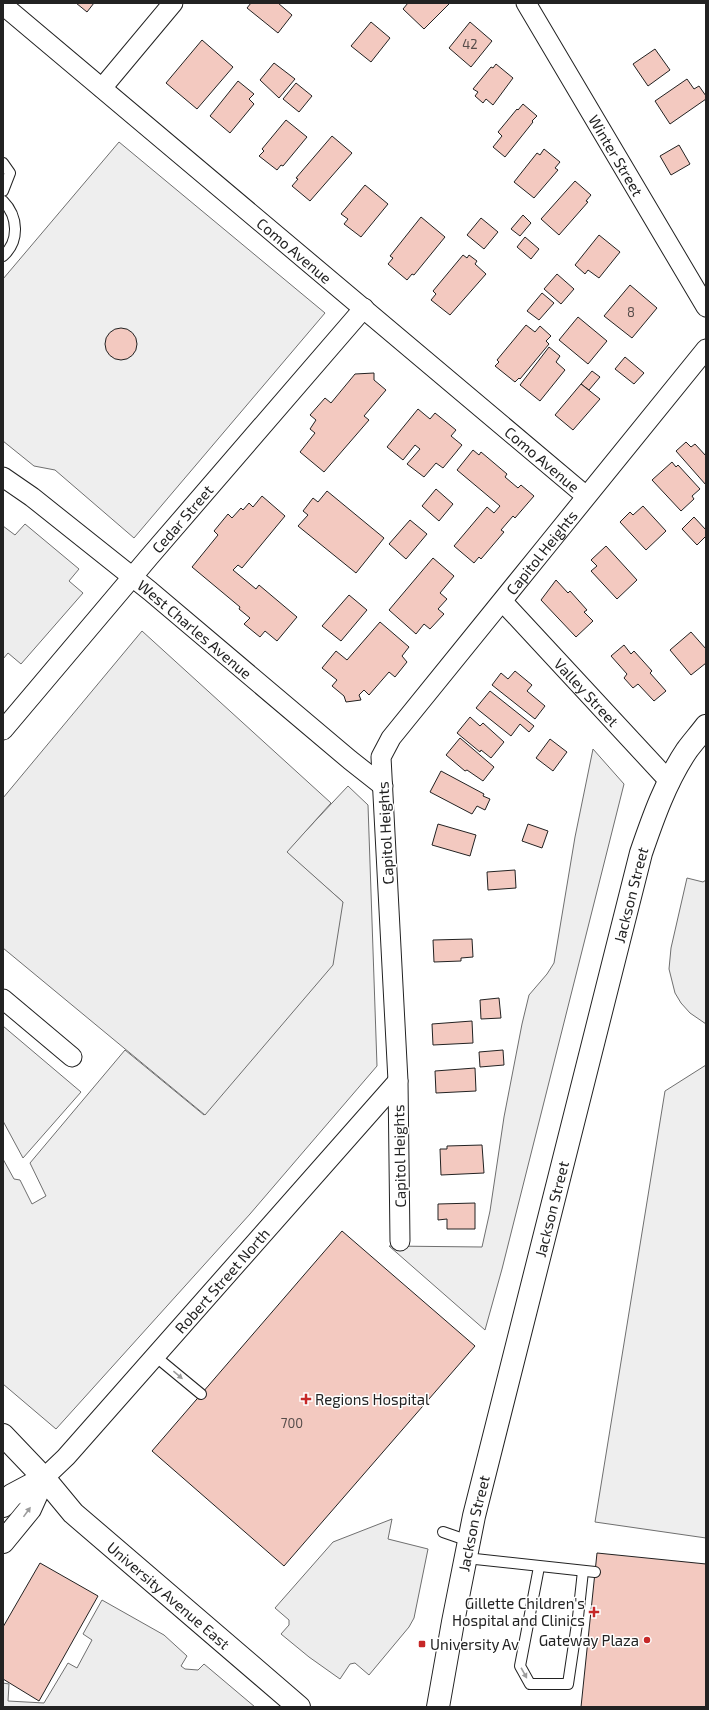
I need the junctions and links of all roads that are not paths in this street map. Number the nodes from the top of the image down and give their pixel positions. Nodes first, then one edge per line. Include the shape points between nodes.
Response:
1 (173, 3) edge
2 (526, 3) edge
3 (3, 5) edge
4 (102, 88) junction
5 (3, 163) edge
6 (3, 191) edge
7 (3, 201) edge
8 (3, 256) edge
9 (706, 307) edge
10 (364, 308) junction
11 (706, 349) edge
12 (3, 477) edge
13 (586, 496) junction
14 (132, 576) junction
15 (502, 602) junction
16 (706, 726) edge
17 (3, 730) edge
18 (670, 782) junction
19 (383, 786) junction
20 (3, 999) edge
21 (72, 1057) dead end
22 (398, 1081) junction
23 (400, 1241) dead end
24 (155, 1356) junction
25 (201, 1394) dead end
26 (3, 1435) edge
27 (44, 1478) junction
28 (3, 1506) edge
29 (443, 1532) dead end
30 (3, 1542) edge
31 (468, 1549) junction
32 (539, 1567) junction
33 (583, 1571) junction
34 (594, 1572) dead end
35 (300, 1707) edge
36 (438, 1707) edge

1 - 4 street
2 - 9 street, Winter Street
3 - 4 street, Como Avenue
4 - 10 street, Como Avenue
5 - 6 lane via 10,173
7 - 8 lane via 14,218 16,230 13,242
10 - 13 street, Como Avenue
10 - 14 street, Cedar Street
11 - 13 street, Capitol Heights
12 - 14 street, West Charles Avenue
13 - 15 street, Capitol Heights
14 - 17 street, Cedar Street
14 - 19 street, West Charles Avenue
15 - 18 street, Valley Street
15 - 19 street, Capitol Heights via 391,738 381,757
16 - 18 street, Jackson Street via 686,751
18 - 31 street, Jackson Street via 641,853 492,1439
19 - 22 street, Capitol Heights
20 - 21 street
22 - 23 street, Capitol Heights
22 - 24 street, Robert Street North
24 -> 25 lane
24 - 27 street, Robert Street North via 66,1457
26 - 27 street, University Avenue East
27 - 28 street, Robert Street North via 12,1495
30 -> 27 street, Robert Street North via 30,1509
27 - 35 street, University Avenue East via 73,1514
29 - 31 lane
31 - 32 lane
31 - 36 street, Jackson Street
32 - 33 lane
32 -> 33 lane via 520,1666 530,1684 568,1684
33 - 34 lane

